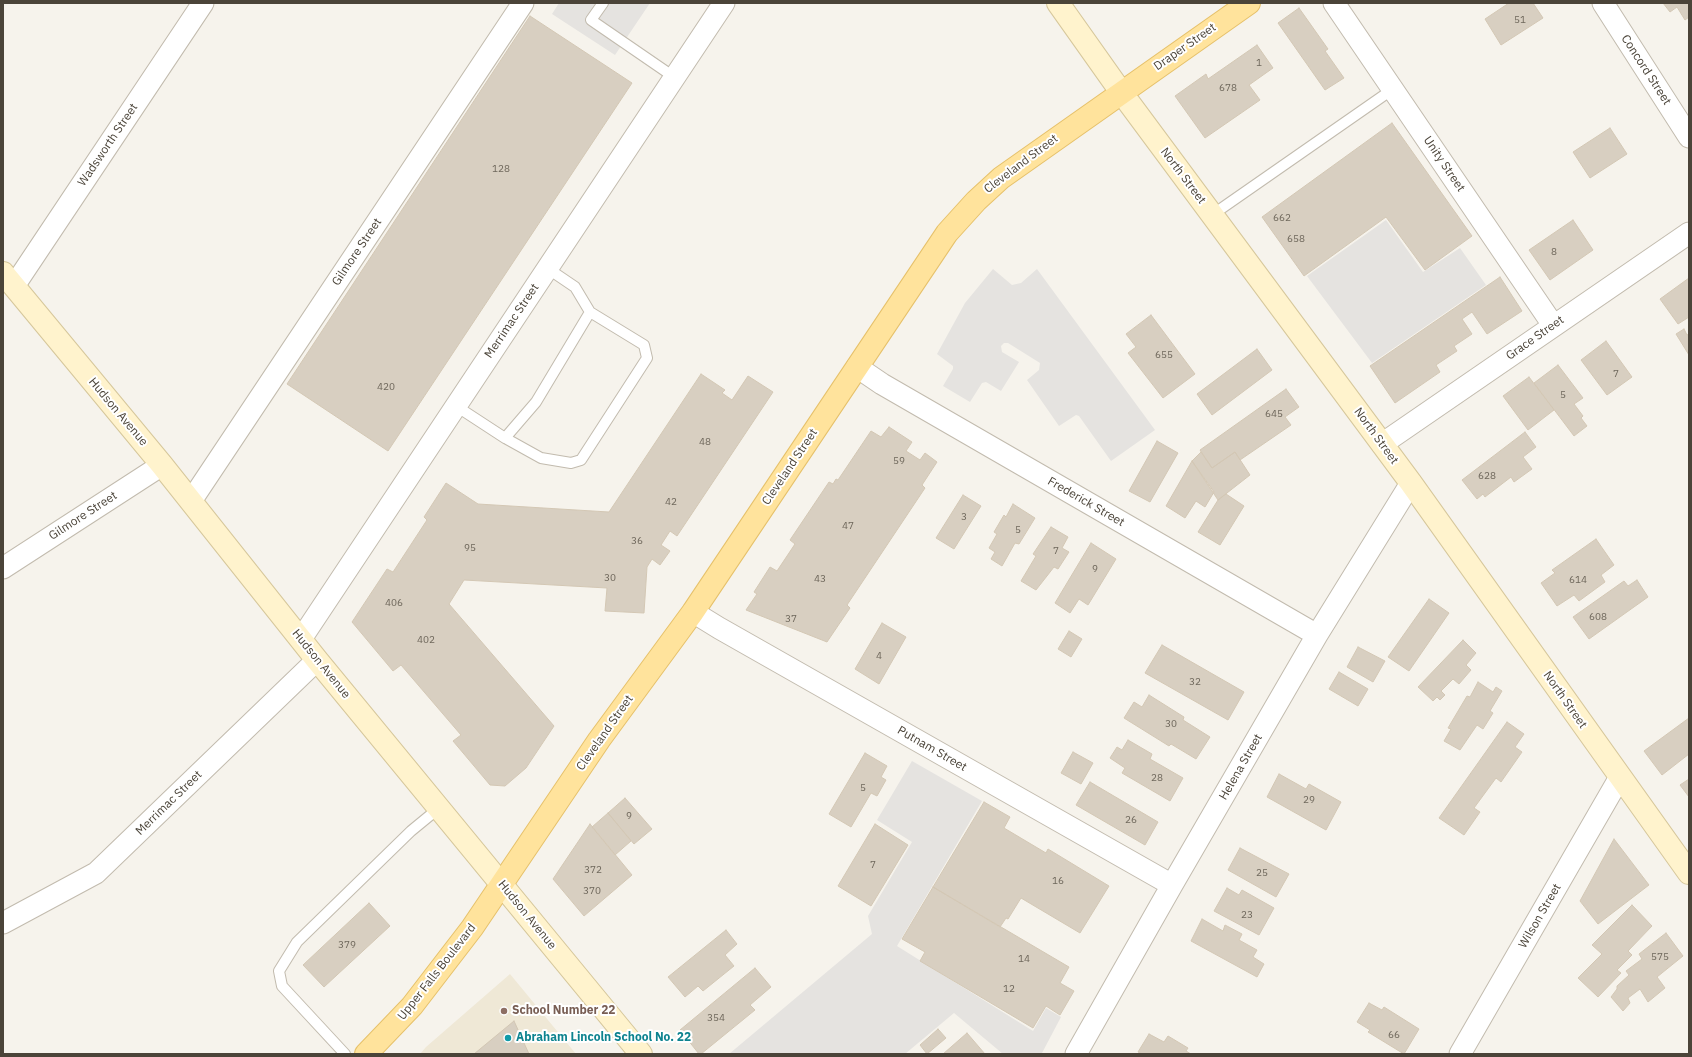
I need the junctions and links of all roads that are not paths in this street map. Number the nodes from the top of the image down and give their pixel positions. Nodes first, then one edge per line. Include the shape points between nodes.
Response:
1 (203, 3) edge
2 (523, 3) edge
3 (603, 3) edge
4 (724, 3) edge
5 (1058, 3) edge
6 (1249, 3) edge
7 (1334, 3) edge
8 (1603, 3) edge
9 (674, 77) junction
10 (1393, 90) junction
11 (1121, 92) junction
12 (1689, 138) edge
13 (1212, 215) junction
14 (1689, 233) edge
15 (548, 268) junction
16 (8, 280) edge
17 (590, 312) junction
18 (1553, 325) junction
19 (857, 367) junction
20 (456, 406) junction
21 (505, 438) junction
22 (1382, 444) junction
23 (162, 466) junction
24 (1411, 483) junction
25 (191, 501) junction
26 (3, 568) edge
27 (694, 612) junction
28 (1317, 635) junction
29 (301, 638) junction
30 (317, 660) junction
31 (1620, 777) junction
32 (439, 808) junction
33 (1689, 873) edge
34 (502, 885) junction
35 (1172, 885) junction
36 (3, 923) edge
37 (345, 1054) edge
38 (366, 1054) edge
39 (641, 1054) edge
40 (1076, 1054) edge
41 (1460, 1054) edge

1 - 16 street, Wadsworth Street
2 - 25 street, Gilmore Street
3 - 9 lane via 591,20
4 - 9 street, Merrimac Street
5 - 11 street, North Street
6 - 11 main road, Draper Street
7 - 10 street, Unity Street
8 - 12 street, Concord Street
9 - 15 street, Merrimac Street
10 - 13 lane
10 - 18 street, Unity Street
11 - 13 street, North Street
11 - 19 main road, Cleveland Street via 1001,178 961,216 933,252
13 - 22 street, North Street
14 - 18 street, Grace Street
15 - 17 lane via 575,287
15 - 20 street, Merrimac Street
16 - 23 street, Hudson Avenue
17 - 21 lane via 536,402
17 - 21 lane via 644,345 647,358 581,460 571,463 541,458
18 - 22 street, Grace Street
19 - 27 main road, Cleveland Street
19 - 28 street, Frederick Street via 889,388
20 - 21 lane
20 - 29 street, Merrimac Street
22 - 24 street, North Street
23 - 25 street, Hudson Avenue
23 - 26 street, Gilmore Street
24 - 28 street, Helena Street
24 - 31 street, North Street
25 - 29 street, Hudson Avenue
27 - 34 main road, Cleveland Street via 599,740
27 - 35 street, Putnam Street
28 - 35 street, Helena Street
29 - 30 street, Hudson Avenue
30 - 32 street, Hudson Avenue
30 - 36 street, Merrimac Street via 96,873
31 - 33 street, North Street
31 - 41 street, Wilson Street
32 - 34 street, Hudson Avenue
32 - 37 lane via 411,831 296,942 279,971 282,986
34 - 38 main road, Upper Falls Boulevard via 433,980
34 - 39 street, Hudson Avenue
35 - 40 street, Helena Street

